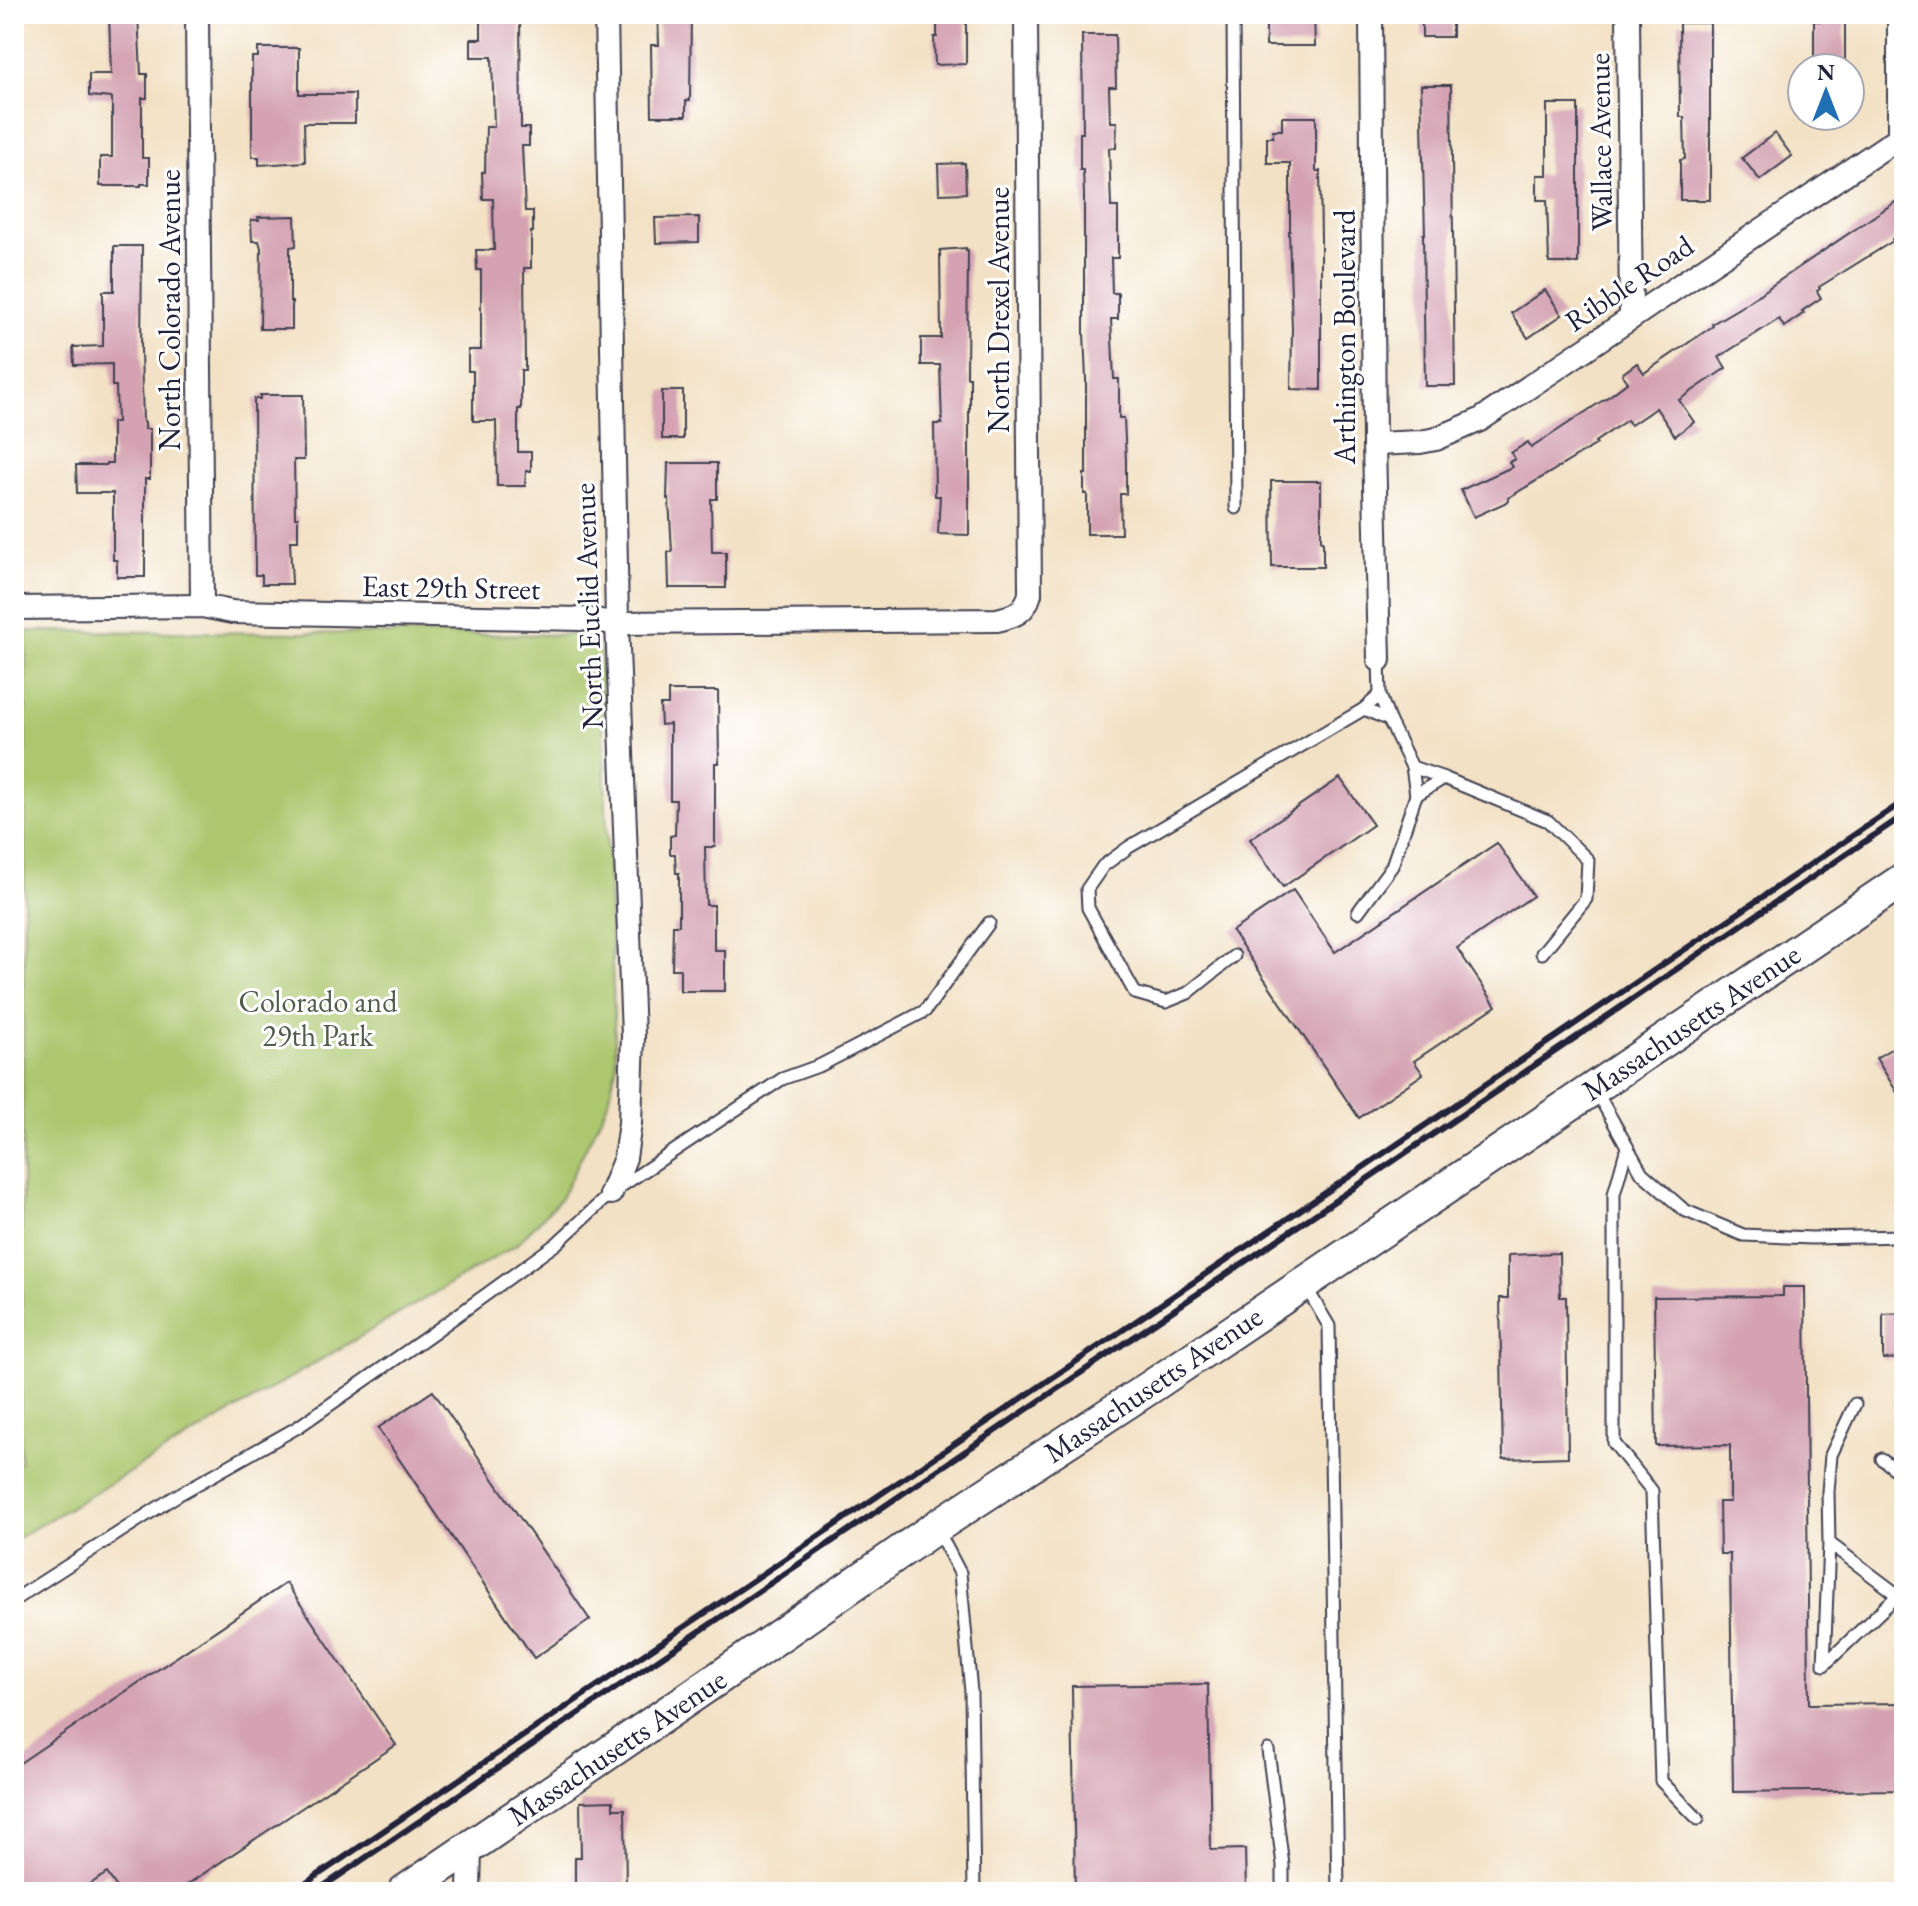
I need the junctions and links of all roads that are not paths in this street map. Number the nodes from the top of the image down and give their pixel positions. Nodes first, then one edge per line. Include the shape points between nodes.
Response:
1 (197, 14) edge
2 (606, 14) edge
3 (1026, 14) edge
4 (1233, 14) edge
5 (1371, 14) edge
6 (1628, 14) edge
7 (1899, 14) edge
8 (1901, 136) edge
9 (1631, 318) junction
10 (1374, 444) junction
11 (1236, 508) dead end
12 (202, 606) junction
13 (1027, 606) joint
14 (14, 608) edge
15 (617, 623) junction
16 (1379, 660) joint
17 (1380, 695) junction
18 (1364, 709) junction
19 (1389, 720) junction
20 (1412, 767) junction
21 (1444, 778) junction
22 (1416, 795) junction
23 (1904, 879) edge
24 (1358, 912) dead end
25 (989, 923) dead end
26 (1542, 953) dead end
27 (1234, 956) dead end
28 (1594, 1087) junction
29 (1627, 1147) junction
30 (611, 1193) junction
31 (1904, 1236) edge
32 (1304, 1283) junction
33 (1855, 1404) dead end
34 (1882, 1459) dead end
35 (1904, 1476) edge
36 (936, 1527) junction
37 (1829, 1543) junction
38 (14, 1600) edge
39 (1268, 1750) dead end
40 (1698, 1819) dead end
41 (470, 1847) junction
42 (404, 1892) edge
43 (469, 1892) edge
44 (974, 1892) edge
45 (1283, 1892) edge
46 (1338, 1892) edge

1 - 12 street, North Colorado Avenue
2 - 15 street, North Euclid Avenue
3 - 13 street, North Drexel Avenue
4 - 11 lane
5 - 10 street, Arthington Boulevard
6 - 9 street, Wallace Avenue
7 - 8 street
8 - 9 street, Ribble Road
9 - 10 street, Ribble Road via 1470,425 1420,442
10 - 16 street, Arthington Boulevard
12 - 14 street, East 29th Street
12 - 15 street, East 29th Street via 232,612
13 - 15 street, East 29th Street via 997,620
15 - 30 street, North Euclid Avenue via 633,1036 630,1123 625,1158
16 - 17 lane
17 - 18 lane
17 - 19 lane
18 - 19 lane
18 - 27 lane via 1129,847 1103,866 1087,889 1088,908 1135,993 1166,1002 1188,993
19 - 20 lane
20 - 21 lane
20 - 22 lane
21 - 22 lane
21 - 26 lane via 1548,821 1588,860 1586,899
22 - 24 lane via 1392,866
23 - 28 main road, Massachusetts Avenue
25 - 30 lane via 925,1011 821,1065 782,1079
28 - 29 lane
28 - 32 main road, Massachusetts Avenue
29 - 31 lane via 1642,1173 1684,1210 1743,1235
29 - 40 lane via 1614,1194 1614,1443 1652,1491 1661,1781
30 - 38 lane via 556,1244 298,1427 176,1496
32 - 36 main road, Massachusetts Avenue
32 - 46 lane via 1329,1326
33 - 37 lane via 1831,1455
34 - 35 lane
36 - 41 main road, Massachusetts Avenue
36 - 44 lane via 960,1573 971,1692
37 - 37 lane via 1898,1595 1824,1665 1827,1604
39 - 45 lane
41 - 42 main road, Massachusetts Avenue
41 - 43 street

